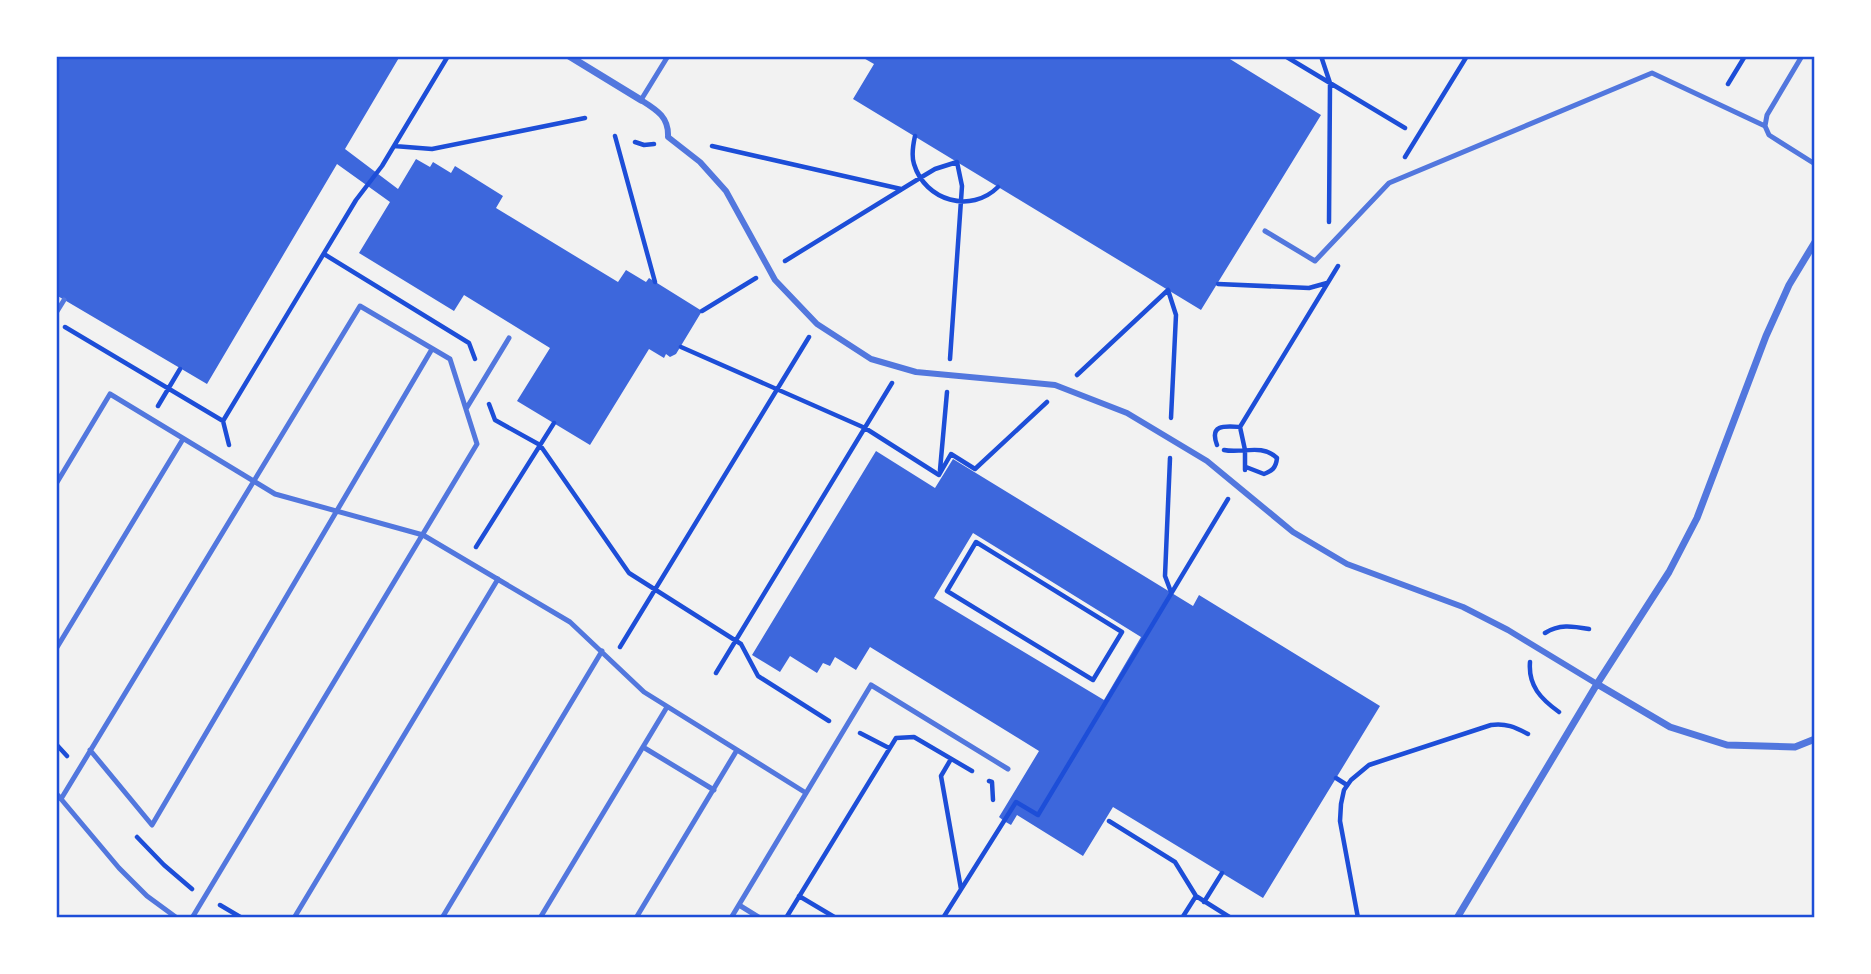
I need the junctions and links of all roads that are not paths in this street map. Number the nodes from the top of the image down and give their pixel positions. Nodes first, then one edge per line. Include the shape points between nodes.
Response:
1 (569, 56) edge
2 (668, 56) edge
3 (1802, 56) edge
4 (641, 100) junction
5 (1765, 126) junction
6 (1815, 164) edge
7 (1265, 232) dead end
8 (1815, 242) edge
9 (64, 300) dead end
10 (56, 313) edge
11 (509, 338) dead end
12 (432, 349) junction
13 (466, 409) junction
14 (183, 439) junction
15 (255, 481) junction
16 (56, 484) edge
17 (338, 510) junction
18 (423, 535) junction
19 (498, 579) junction
20 (56, 649) edge
21 (602, 651) junction
22 (1597, 684) junction
23 (667, 707) junction
24 (1815, 739) edge
25 (643, 747) junction
26 (90, 750) junction
27 (737, 750) junction
28 (1008, 769) dead end
29 (713, 790) junction
30 (806, 793) junction
31 (58, 796) edge
32 (739, 905) junction
33 (177, 918) edge
34 (192, 918) edge
35 (294, 918) edge
36 (442, 918) edge
37 (540, 918) edge
38 (636, 918) edge
39 (731, 918) edge
40 (761, 918) edge
41 (1457, 918) edge

1 - 4 street
2 - 4 lane
3 - 5 lane
4 - 22 street via 664,116 668,136 726,191 775,280 817,324 871,359 916,372 1055,385 1127,413 1207,461 1293,532 1347,564 1508,629
5 - 6 lane via 1769,135
5 - 7 lane via 1653,73 1389,183 1315,261
8 - 22 street via 1766,336 1697,518 1669,572
9 - 10 lane
11 - 13 lane
12 - 13 lane via 450,359
12 - 15 lane via 360,306
12 - 17 lane
13 - 18 lane via 477,444
14 - 15 lane
14 - 16 lane via 110,394
14 - 20 lane
15 - 17 lane via 275,494
15 - 26 lane
17 - 18 lane
17 - 26 lane via 152,825
18 - 19 lane
18 - 34 lane
19 - 21 lane via 570,622
19 - 35 lane
21 - 23 lane via 644,692
21 - 36 lane
22 - 24 street via 1671,727 1727,745 1795,747
22 - 41 street
23 - 25 lane
23 - 27 lane
25 - 29 lane
25 - 37 lane
26 - 31 lane
27 - 29 lane
27 - 30 lane
28 - 30 lane via 871,685
29 - 38 lane
30 - 32 lane
31 - 33 lane via 118,868
32 - 39 lane
32 - 40 lane

